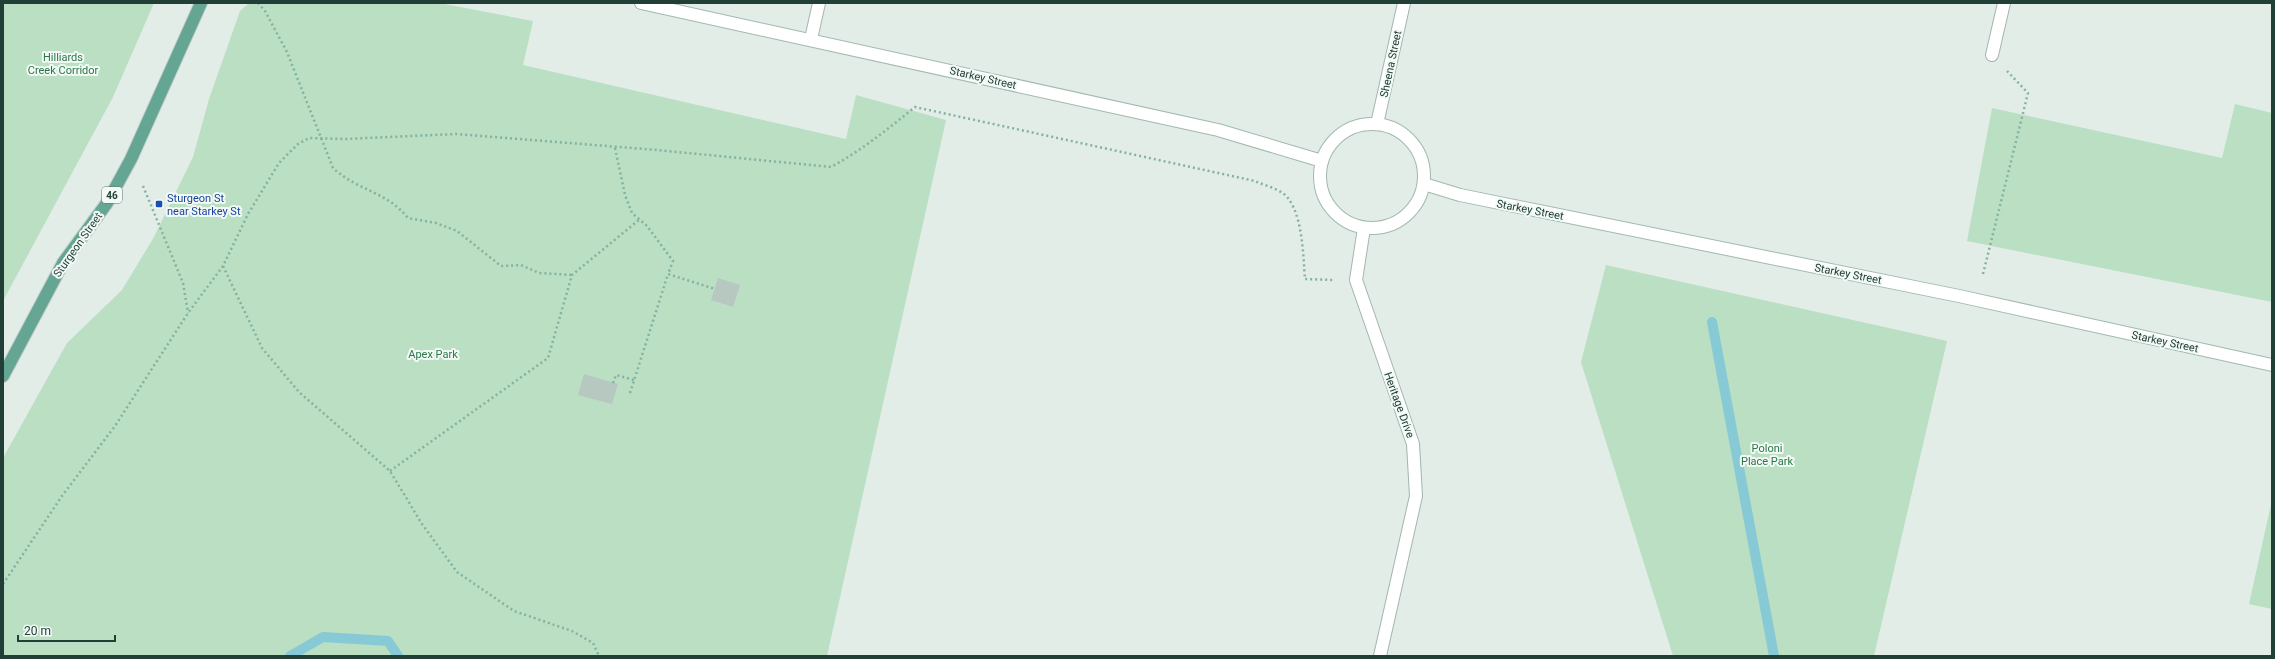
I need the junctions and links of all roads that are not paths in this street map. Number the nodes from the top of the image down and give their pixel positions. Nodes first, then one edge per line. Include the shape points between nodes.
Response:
1 (201, 3) edge
2 (641, 3) edge
3 (819, 3) edge
4 (1404, 3) edge
5 (2004, 3) edge
6 (811, 40) junction
7 (1992, 56) road end
8 (1377, 124) junction
9 (1322, 161) junction
10 (1424, 184) junction
11 (1364, 228) junction
12 (2272, 365) edge
13 (3, 376) edge
14 (1380, 656) edge

1 - 13 main road, Sturgeon Street / 46 via 131,159 107,204 63,263
2 - 6 street, Starkey Street
3 - 6 street
4 - 8 street, Sheena Street
5 - 7 street
6 - 9 street, Starkey Street via 1218,130
8 - 9 street via 1360,125 1343,132 1330,145
8 - 10 street via 1394,128 1407,137 1418,151 1422,161
9 - 11 street via 1320,179 1324,196 1333,211 1347,222
10 - 11 street via 1419,199 1396,223 1380,228
10 - 12 street, Starkey Street via 1460,196 1959,296
11 - 14 street, Heritage Drive via 1356,280 1412,444 1416,496

